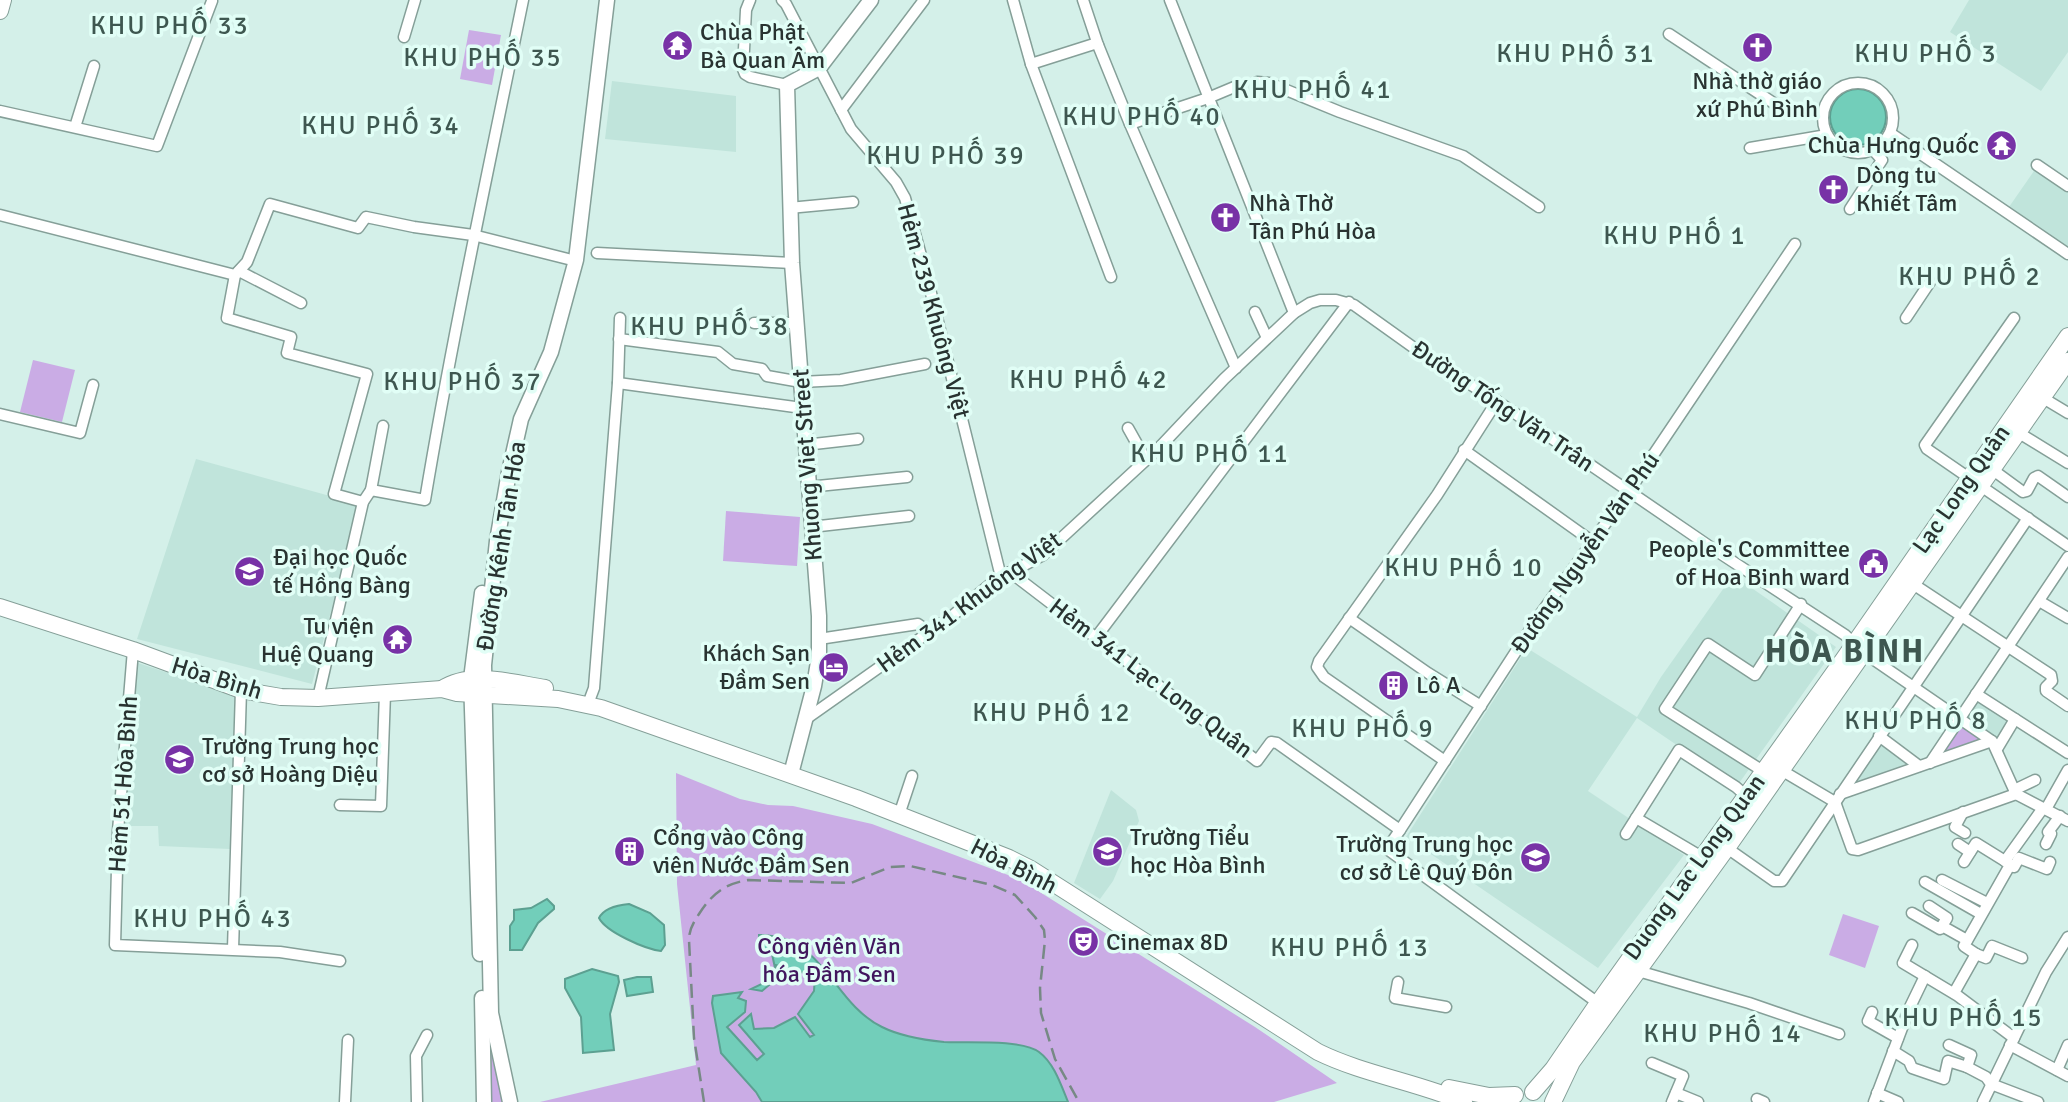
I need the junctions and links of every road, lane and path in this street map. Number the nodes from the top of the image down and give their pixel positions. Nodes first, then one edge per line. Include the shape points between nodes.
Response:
1 (3, 0) edge
2 (415, 0) edge
3 (523, 0) edge
4 (599, 0) edge
5 (607, 0) edge
6 (750, 0) edge
7 (871, 0) edge
8 (924, 0) edge
9 (1013, 0) edge
10 (1083, 0) edge
11 (1170, 0) edge
12 (212, 1) edge
13 (785, 1) edge
14 (0, 11) edge
15 (1669, 34) dead end
16 (404, 37) dead end
17 (1098, 45) junction
18 (1031, 64) junction
19 (94, 66) dead end
20 (819, 68) junction
21 (1257, 82) dead end
22 (787, 85) junction
23 (1239, 85) dead end
24 (1208, 98) junction
25 (841, 110) junction
26 (1784, 110) dead end
27 (0, 111) edge
28 (1129, 124) junction
29 (75, 127) junction
30 (1890, 133) junction
31 (1827, 135) junction
32 (1750, 148) dead end
33 (1873, 150) junction
34 (2037, 165) dead end
35 (2068, 186) edge
36 (853, 202) dead end
37 (1539, 207) dead end
38 (789, 208) junction
39 (1850, 209) dead end
40 (0, 215) edge
41 (473, 234) junction
42 (1796, 244) dead end
43 (572, 248) junction
44 (597, 253) dead end
45 (2068, 254) edge
46 (792, 263) junction
47 (237, 273) junction
48 (1111, 277) dead end
49 (1930, 282) dead end
50 (1349, 302) junction
51 (301, 303) dead end
52 (1255, 312) dead end
53 (1294, 313) junction
54 (620, 318) dead end
55 (1906, 318) dead end
56 (2014, 318) dead end
57 (754, 323) dead end
58 (796, 323) junction
59 (2068, 336) edge
60 (1267, 338) junction
61 (619, 339) junction
62 (2068, 361) edge
63 (925, 364) dead end
64 (1236, 368) junction
65 (801, 382) junction
66 (618, 383) junction
67 (93, 385) dead end
68 (2043, 398) junction
69 (1497, 401) junction
70 (802, 408) junction
71 (2068, 413) edge
72 (0, 414) edge
73 (383, 426) dead end
74 (1128, 428) dead end
75 (2019, 433) junction
76 (858, 439) dead end
77 (805, 446) junction
78 (1464, 450) junction
79 (1146, 460) junction
80 (2068, 463) edge
81 (1993, 470) junction
82 (907, 477) dead end
83 (1976, 482) junction
84 (808, 487) junction
85 (370, 490) junction
86 (1629, 491) junction
87 (2068, 497) edge
88 (363, 502) junction
89 (909, 516) dead end
90 (2028, 518) junction
91 (811, 527) junction
92 (1592, 542) junction
93 (2068, 546) edge
94 (2068, 557) edge
95 (1006, 575) junction
96 (1913, 584) junction
97 (2039, 601) junction
98 (1801, 604) junction
99 (0, 607) edge
100 (1962, 617) junction
101 (1349, 618) junction
102 (2068, 618) edge
103 (928, 631) junction
104 (1097, 636) junction
105 (819, 639) junction
106 (1859, 647) junction
107 (2008, 648) junction
108 (133, 650) junction
109 (478, 686) junction
110 (1913, 687) junction
111 (241, 690) junction
112 (386, 693) junction
113 (1976, 694) junction
114 (318, 698) junction
115 (588, 704) junction
116 (1481, 706) junction
117 (2068, 706) edge
118 (806, 719) junction
119 (1960, 719) junction
120 (2015, 719) junction
121 (1879, 736) junction
122 (1995, 745) junction
123 (2068, 753) edge
124 (1445, 761) junction
125 (1925, 764) junction
126 (1782, 770) junction
127 (2068, 770) edge
128 (1763, 771) junction
129 (791, 774) junction
130 (912, 776) dead end
131 (2035, 780) dead end
132 (2015, 792) junction
133 (1745, 796) junction
134 (1838, 798) junction
135 (340, 806) dead end
136 (2045, 808) junction
137 (1964, 812) junction
138 (899, 815) junction
139 (1636, 818) junction
140 (2064, 819) edge
141 (1400, 830) junction
142 (1965, 833) dead end
143 (1626, 834) dead end
144 (1958, 844) dead end
145 (2046, 844) dead end
146 (1727, 848) junction
147 (1970, 852) junction
148 (1702, 858) junction
149 (1964, 862) dead end
150 (2050, 862) dead end
151 (2008, 863) junction
152 (1942, 880) dead end
153 (1925, 881) dead end
154 (1987, 903) junction
155 (1929, 906) dead end
156 (1912, 913) dead end
157 (1981, 914) junction
158 (1942, 926) junction
159 (1967, 940) junction
160 (2066, 943) edge
161 (1912, 945) dead end
162 (233, 949) junction
163 (1976, 954) junction
164 (2022, 958) dead end
165 (340, 961) dead end
166 (1638, 971) junction
167 (1925, 976) junction
168 (1398, 982) dead end
169 (1954, 993) junction
170 (1598, 1003) junction
171 (1446, 1007) dead end
172 (1872, 1012) dead end
173 (1839, 1034) dead end
174 (427, 1035) dead end
175 (1898, 1038) junction
176 (348, 1040) dead end
177 (2012, 1042) junction
178 (1949, 1045) dead end
179 (2068, 1045) edge
180 (1893, 1051) junction
181 (1652, 1063) dead end
182 (1967, 1067) junction
183 (2057, 1070) junction
184 (2068, 1076) edge
185 (1419, 1084) junction
186 (1991, 1084) junction
187 (1533, 1092) junction
188 (1674, 1098) edge
189 (1876, 1098) edge
190 (1512, 1099) edge
191 (345, 1102) edge
192 (417, 1102) edge
193 (484, 1102) edge
194 (510, 1102) edge
195 (1464, 1102) edge
196 (1551, 1102) edge
197 (1698, 1102) edge
198 (1898, 1102) edge
199 (1983, 1102) edge
200 (2038, 1102) edge

1 - 14 main road
2 - 16 street
3 - 41 street
4 - 43 street, Đường Kênh Tân Hóa
5 - 43 street, Đường Kênh Tân Hóa
6 - 22 street via 745,74
7 - 20 street
8 - 25 street
9 - 18 street
10 - 17 street
11 - 24 street
12 - 29 street via 157,146
13 - 20 street, Hẻm 239 Khuông Việt
15 - 26 street
17 - 18 street
17 - 28 street
18 - 48 street
19 - 29 street
20 - 22 street
20 - 25 street, Hẻm 239 Khuông Việt
21 - 37 street via 1463,156
22 - 38 street, Khuong Viet Street
23 - 24 street
24 - 28 street
24 - 53 street
25 - 95 street, Hẻm 239 Khuông Việt via 905,198
27 - 29 street
28 - 64 street
30 - 31 street via 1893,112 1883,93 1854,83 1838,89 1826,102 1822,119
30 - 33 street
30 - 45 street
31 - 32 street
31 - 33 street via 1833,144 1852,153
33 - 39 street via 1882,160
34 - 35 street
36 - 38 street
38 - 46 street, Khuong Viet Street
40 - 47 street
41 - 43 street
41 - 47 street via 366,217 358,228 270,204 247,262
41 - 85 street via 425,500
42 - 86 street, Đường Nguyễn Văn Phú
43 - 109 street, Đường Kênh Tân Hóa via 557,334 522,419 509,472
44 - 46 street
46 - 58 street, Khuong Viet Street
47 - 51 street
47 - 88 street via 227,317 291,337 287,353 367,374 334,494
49 - 55 street
50 - 53 street, Hẻm 341 Khuông Việt via 1320,300
50 - 69 street, Đường Tống Văn Trân
50 - 104 street
52 - 60 street
53 - 60 street, Hẻm 341 Khuông Việt
54 - 61 street
56 - 83 street via 1926,440 1927,449
57 - 58 street
58 - 65 street, Khuong Viet Street
59 - 83 main road, Lạc Long Quân
60 - 64 street, Hẻm 341 Khuông Việt
61 - 65 street via 718,352 733,364
61 - 66 street
62 - 68 main road, Lạc Long Quân
63 - 65 street via 841,380
64 - 79 street, Hẻm 341 Khuông Việt
65 - 70 street, Khuong Viet Street
66 - 70 street
66 - 115 street via 594,688
67 - 72 street via 80,433
68 - 71 street
68 - 75 main road, Lạc Long Quân
69 - 78 street
69 - 86 street, Đường Tống Văn Trân
70 - 77 street, Khuong Viet Street
73 - 85 street
74 - 79 street
75 - 80 street
75 - 81 main road, Lạc Long Quân
76 - 77 street
77 - 84 street, Khuong Viet Street
78 - 92 street
78 - 101 street via 1430,506
79 - 95 street, Hẻm 341 Khuông Việt via 1043,555
81 - 83 main road, Lạc Long Quân
81 - 87 street via 2023,492 2038,477
82 - 84 street
83 - 90 street
83 - 96 main road, Lạc Long Quân
83 - 106 main road, Lạc Long Quân
84 - 91 street, Khuong Viet Street
85 - 88 street
86 - 92 street, Đường Nguyễn Văn Phú
86 - 98 street, Đường Tống Văn Trân
88 - 114 street
89 - 91 street
90 - 93 street
90 - 100 street
91 - 105 street, Khuong Viet Street
92 - 116 street, Đường Nguyễn Văn Phú
94 - 97 street
95 - 103 street, Hẻm 341 Khuông Việt
95 - 104 street, Hẻm 341 Lạc Long Quân
96 - 100 street
96 - 106 main road, Lạc Long Quân
97 - 102 street
97 - 107 street
98 - 106 street, Đường Tống Văn Trân
98 - 128 street via 1755,675 1708,644 1665,709
99 - 108 main road, Hòa Bình
100 - 107 street
100 - 110 street
101 - 116 street
101 - 124 street via 1319,660 1319,671
103 - 105 street via 918,624
103 - 118 street, Hẻm 341 Khuông Việt
104 - 141 street, Hẻm 341 Lạc Long Quân via 1257,761 1270,744 1277,743
105 - 118 street, Khuong Viet Street
106 - 110 street, Đường Tống Văn Trân
106 - 126 main road, Duong Lac Long Quan
106 - 128 main road, Duong Lac Long Quan
107 - 113 street
107 - 117 street via 2053,678 2046,691
108 - 111 main road, Hòa Bình
108 - 162 street, Hẻm 51 Hòa Bình via 114,945
109 - 112 main road, Hòa Bình via 457,680 442,689
109 - 115 main road, Hòa Bình via 575,692
109 - 193 street, Đường Kênh Tân Hóa
109 - 194 street, Đường Kênh Tân Hóa via 483,709 491,1013
110 - 119 street, Đường Tống Văn Trân
110 - 121 street
111 - 114 main road, Hòa Bình
111 - 162 street
112 - 114 main road, Hòa Bình
112 - 135 street via 382,806
113 - 119 street
113 - 120 street
115 - 129 main road, Hòa Bình
116 - 124 street, Đường Nguyễn Văn Phú
118 - 129 street, Khuong Viet Street
119 - 122 street, Đường Tống Văn Trân
119 - 125 street
120 - 122 street
120 - 123 street
121 - 125 street
121 - 134 street
122 - 125 street
122 - 132 street
124 - 141 street, Đường Nguyễn Văn Phú
125 - 134 street
126 - 134 street
126 - 146 main road, Duong Lac Long Quan
127 - 136 street
128 - 133 main road, Duong Lac Long Quan
129 - 138 main road, Hòa Bình
130 - 138 street
131 - 132 street
132 - 136 street
132 - 137 street
133 - 139 street via 1679,750
133 - 148 main road, Duong Lac Long Quan
134 - 137 street via 1852,849 1858,850
134 - 146 street via 1779,883
136 - 140 street
136 - 151 street
137 - 142 street via 1955,827
138 - 185 main road, Hòa Bình via 1031,869 1326,1056
139 - 143 street
139 - 148 street
140 - 145 street via 2048,832
141 - 170 street via 1387,849
144 - 147 street
146 - 166 main road, Duong Lac Long Quan
147 - 149 street
147 - 151 street via 1976,843
148 - 170 main road, Duong Lac Long Quan
150 - 151 street via 2047,869 2019,858 2014,867
151 - 154 street
152 - 154 street
153 - 157 street
154 - 157 street
155 - 158 street via 1947,918
156 - 158 street via 1940,929
157 - 159 street
158 - 159 street
159 - 163 street via 1964,946
160 - 177 street via 2046,972
161 - 167 street via 1903,963
162 - 165 street, Hẻm 51 Hòa Bình
163 - 164 street via 1986,958 1992,946
163 - 169 street
166 - 173 street
166 - 196 main road, Duong Lac Long Quan via 1572,1062
167 - 169 street
167 - 175 street
168 - 171 street via 1395,998
169 - 177 street
170 - 187 main road, Duong Lac Long Quan
172 - 175 street via 1868,1021
174 - 192 street via 416,1056
175 - 180 street
176 - 191 street
177 - 183 street
177 - 186 street
178 - 182 street via 1971,1055
179 - 183 street
180 - 182 street via 1912,1068 1944,1079 1948,1061
180 - 189 street
181 - 188 street via 1683,1076
182 - 186 street
183 - 184 street
185 - 190 main road
185 - 195 main road
186 - 199 street
186 - 200 street
187 - 190 main road
187 - 196 main road
188 - 197 street
189 - 198 street

